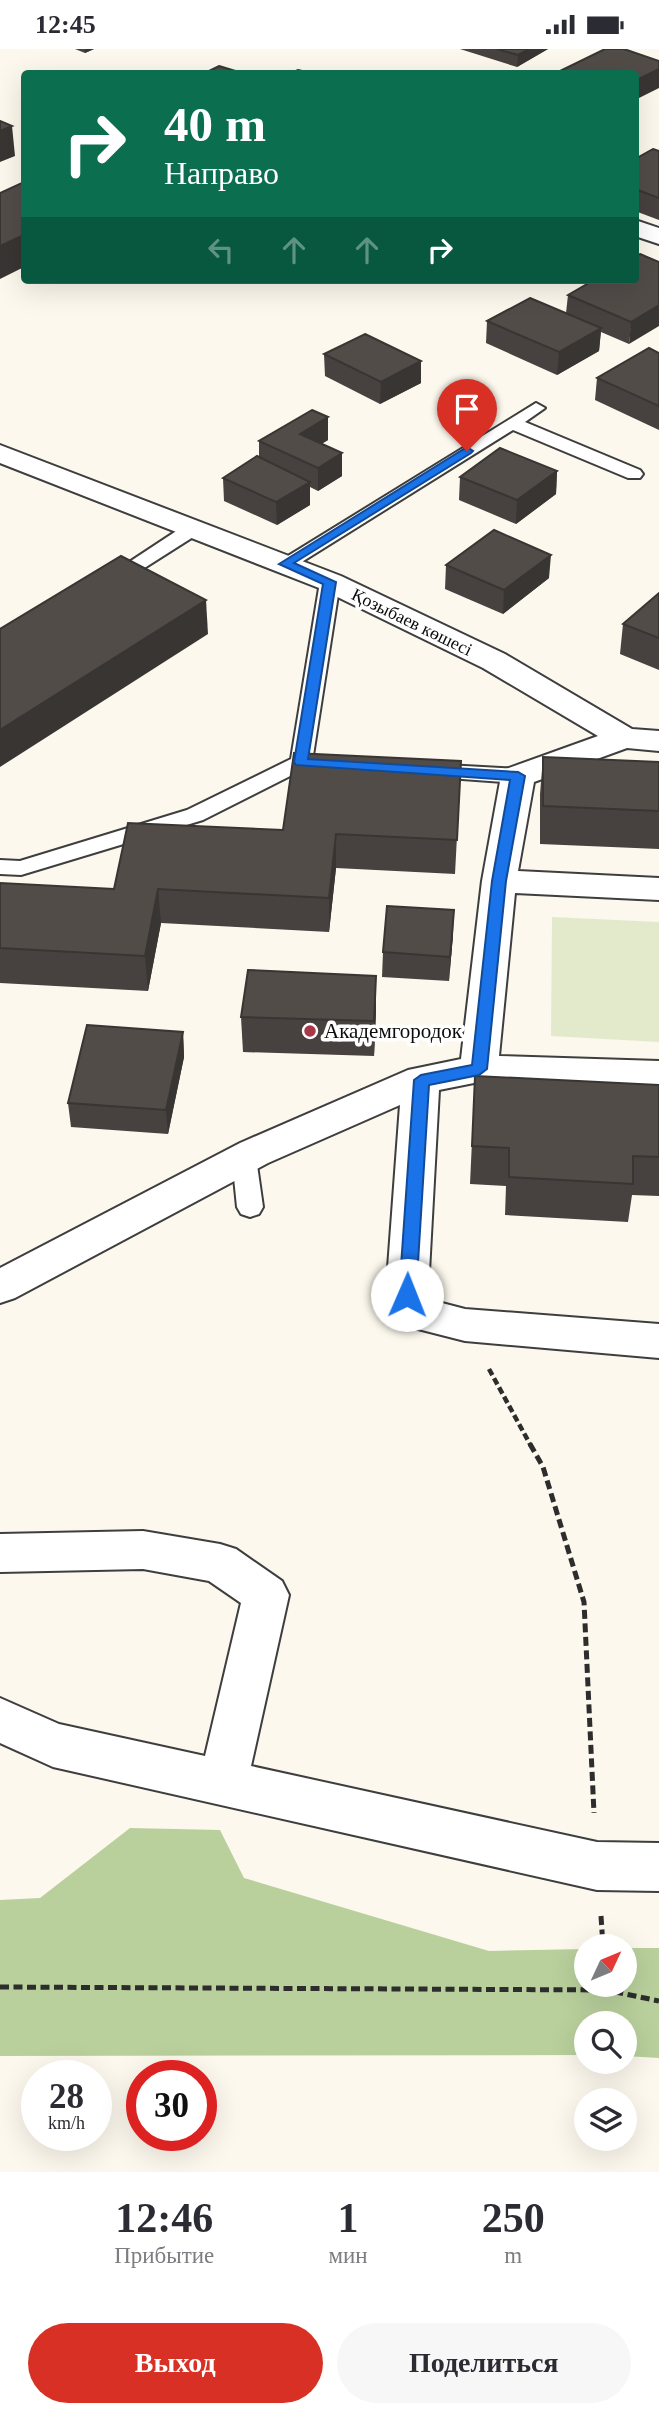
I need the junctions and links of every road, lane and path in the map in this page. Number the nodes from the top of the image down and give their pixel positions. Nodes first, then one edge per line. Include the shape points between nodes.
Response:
1 (639, 229) edge
2 (659, 237) edge
3 (536, 408) dead end
4 (512, 423) junction
5 (0, 453) edge
6 (634, 474) dead end
7 (194, 529) junction
8 (285, 564) junction
9 (330, 582) junction
10 (91, 593) edge
11 (642, 739) edge
12 (301, 762) junction
13 (328, 764) edge
14 (410, 770) edge
15 (518, 776) junction
16 (0, 867) edge
17 (499, 881) junction
18 (659, 889) edge
19 (479, 1069) junction
20 (659, 1075) edge
21 (421, 1080) junction
22 (244, 1158) junction
23 (250, 1207) dead end
24 (0, 1287) edge
25 (465, 1325) junction
26 (659, 1341) edge
27 (0, 1553) edge
28 (0, 1720) edge
29 (223, 1783) junction
30 (597, 1866) junction
31 (659, 1867) edge
32 (602, 1934) edge
33 (0, 1987) edge
34 (574, 1987) edge
35 (637, 1995) edge
36 (659, 2001) edge

1 - 2 street
3 - 4 lane
4 - 6 lane
4 - 8 lane
5 - 7 street, Қозыбаев көшесі
7 - 8 street, Қозыбаев көшесі
7 - 10 lane
8 - 9 street, Қозыбаев көшесі
9 - 11 street, Қозыбаев көшесі
9 - 12 lane
11 - 15 street
12 - 13 lane
12 - 16 lane via 195,815 20,868
14 - 15 lane
15 - 17 street
17 - 18 street
17 - 19 street
19 - 20 street
19 - 21 street
21 - 22 street
21 - 25 street via 407,1295 429,1316
22 - 23 lane
22 - 24 street
25 - 26 street
25 - 30 path via 543,1467 584,1602
27 - 29 street via 143,1550 220,1563 266,1595
28 - 29 street via 53,1745
29 - 30 street
30 - 31 street
30 - 32 path
33 - 34 path
35 - 36 path

